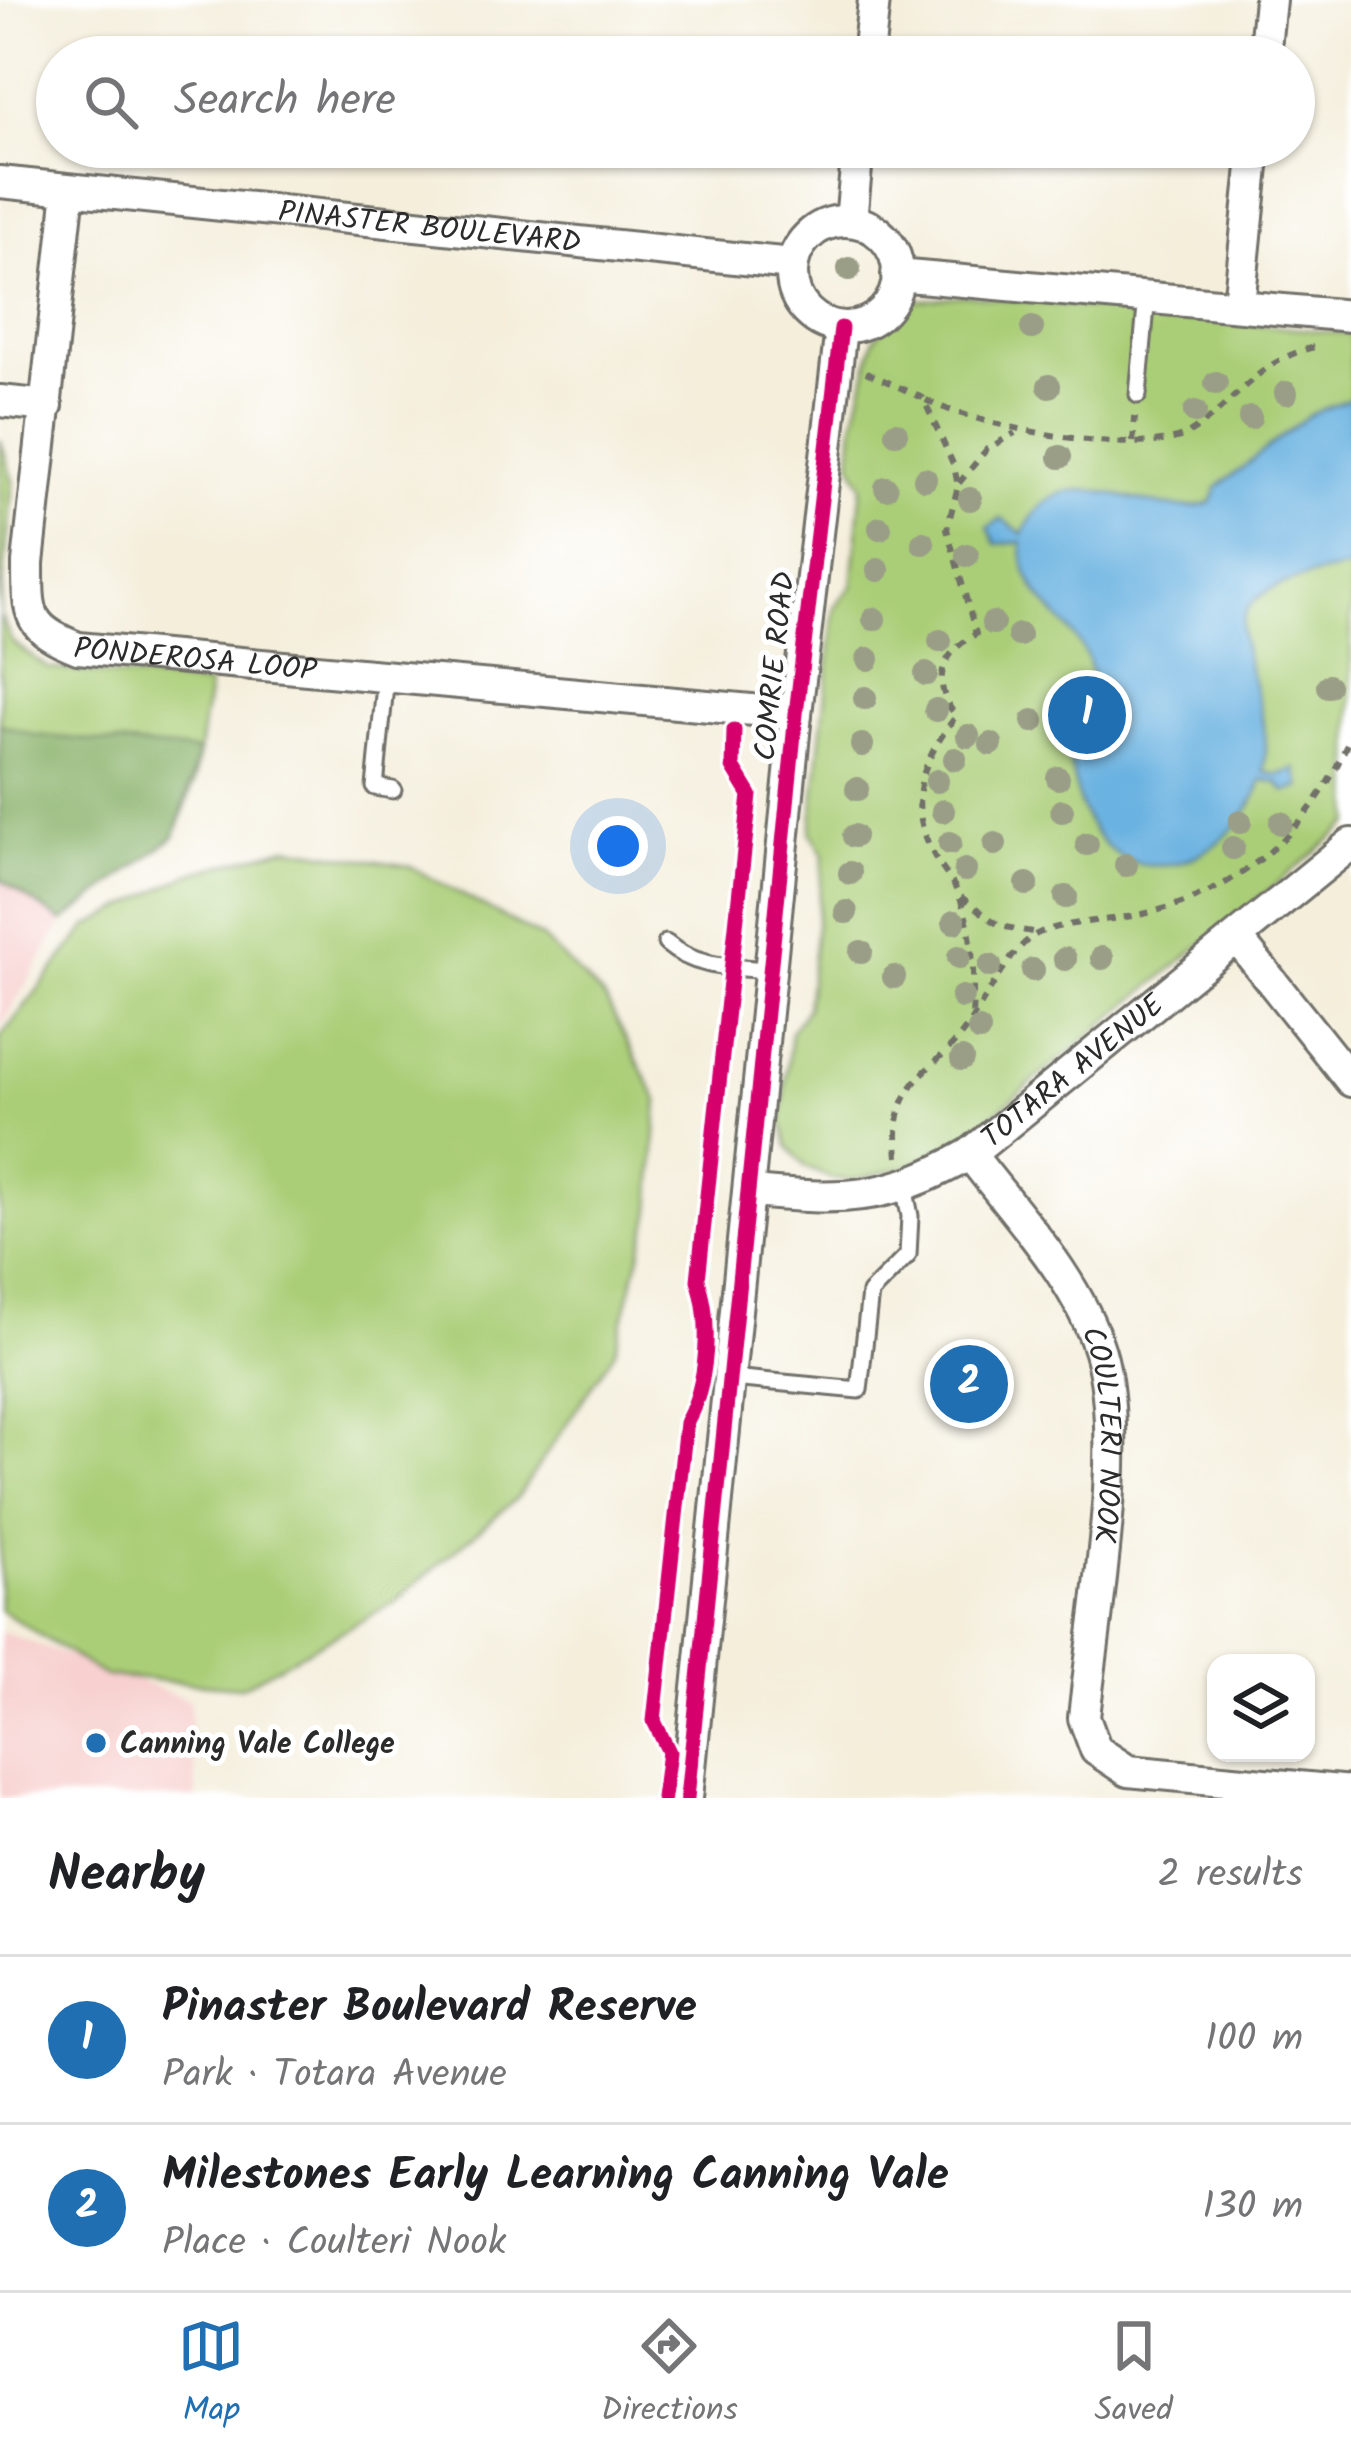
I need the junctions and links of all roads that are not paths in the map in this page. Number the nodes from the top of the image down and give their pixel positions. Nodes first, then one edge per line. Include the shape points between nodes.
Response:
1 (874, 0) edge
2 (1270, 0) edge
3 (870, 36) edge
4 (1266, 36) edge
5 (857, 168) edge
6 (1253, 168) edge
7 (0, 182) edge
8 (69, 190) junction
9 (851, 221) junction
10 (792, 264) junction
11 (897, 275) junction
12 (1148, 296) junction
13 (1239, 305) junction
14 (1351, 316) edge
15 (841, 328) junction
16 (1138, 395) dead end
17 (0, 400) edge
18 (47, 406) junction
19 (386, 675) junction
20 (796, 714) junction
21 (393, 790) dead end
22 (1351, 844) edge
23 (1238, 938) junction
24 (666, 943) dead end
25 (771, 970) junction
26 (1351, 1081) edge
27 (970, 1154) junction
28 (896, 1182) junction
29 (750, 1192) junction
30 (730, 1378) junction
31 (1351, 1792) edge
32 (687, 1798) edge

1 - 3 street
2 - 4 street
5 - 9 street
6 - 13 street
7 - 8 street, PINASTER BOULEVARD
8 - 10 street, PINASTER BOULEVARD
8 - 18 street, PONDEROSA LOOP
9 - 10 street via 810,232
9 - 11 street via 890,245
10 - 15 street via 807,313
11 - 12 street
11 - 15 street via 877,318
12 - 13 street
12 - 16 lane
13 - 14 street
15 - 20 street, COMRIE ROAD
17 - 18 street
18 - 19 street, PONDEROSA LOOP via 28,563 30,611 46,635 77,648
19 - 20 street, PONDEROSA LOOP
19 - 21 lane via 375,787
20 - 25 street, COMRIE ROAD
22 - 23 street, TOTARA AVENUE
23 - 26 street
23 - 27 street, TOTARA AVENUE
24 - 25 lane via 706,964
25 - 29 street, COMRIE ROAD
27 - 28 street, TOTARA AVENUE
27 - 31 street, COULTERI NOOK via 1069,1284 1100,1352 1112,1430 1084,1718 1096,1750 1128,1772
28 - 29 street, TOTARA AVENUE via 812,1197
28 - 30 lane via 910,1216 908,1255 870,1293 859,1390
29 - 30 street, COMRIE ROAD
30 - 32 street, COMRIE ROAD

